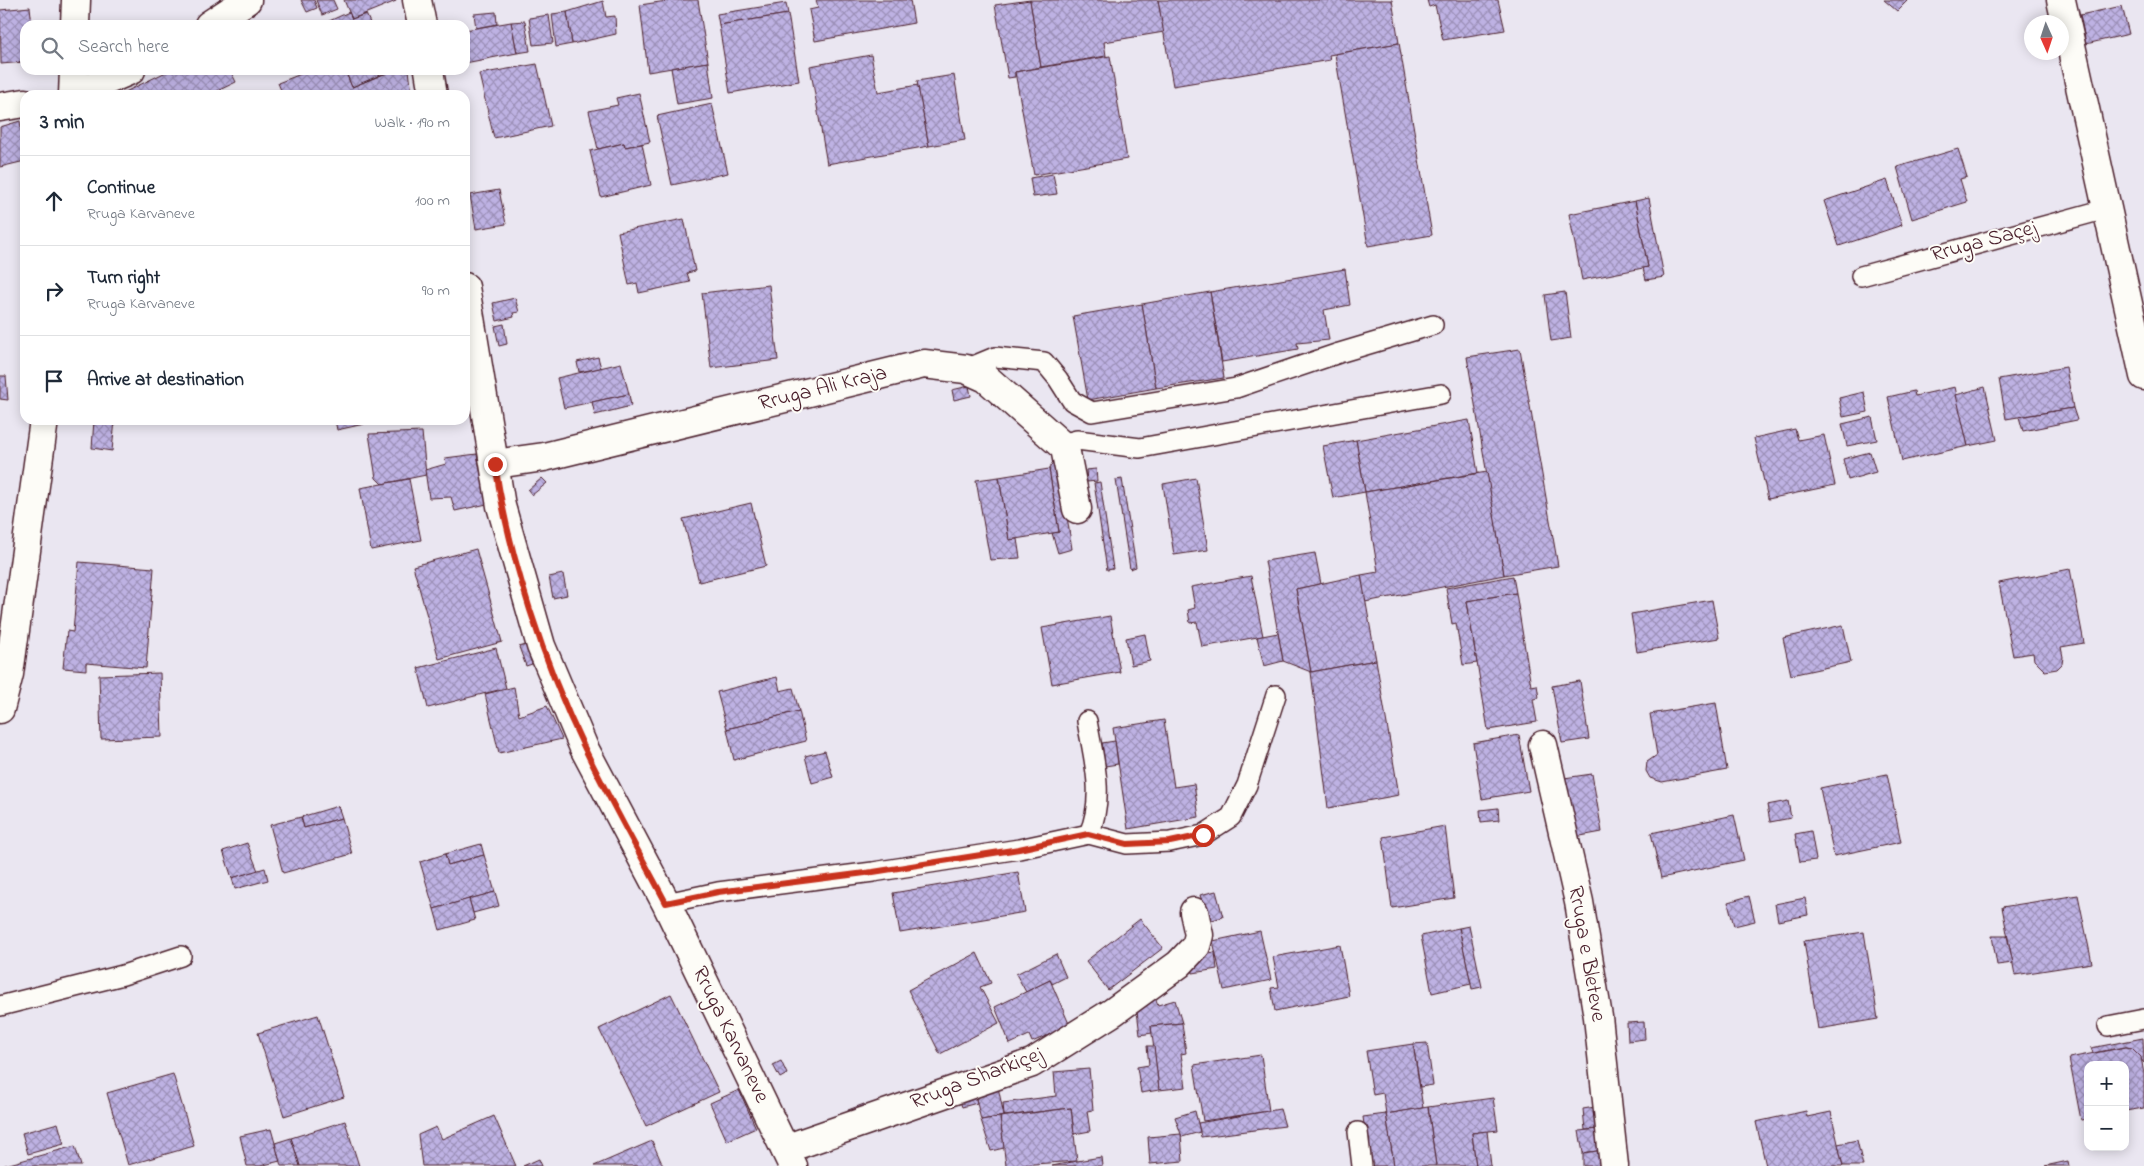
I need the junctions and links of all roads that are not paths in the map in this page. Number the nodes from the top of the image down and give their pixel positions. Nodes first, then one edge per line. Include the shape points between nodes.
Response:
1 (76, 0) edge
2 (247, 0) edge
3 (418, 0) edge
4 (2061, 0) edge
5 (75, 20) edge
6 (216, 20) edge
7 (421, 20) edge
8 (74, 75) edge
9 (119, 75) edge
10 (430, 75) edge
11 (72, 90) edge
12 (84, 90) edge
13 (432, 90) edge
14 (20, 104) edge
15 (0, 107) edge
16 (2106, 209) junction
17 (1861, 276) dead end
18 (470, 317) edge
19 (1433, 325) dead end
20 (966, 369) junction
21 (2144, 376) edge
22 (1441, 394) dead end
23 (43, 425) edge
24 (1061, 444) junction
25 (495, 464) junction
26 (1077, 509) dead end
27 (1276, 695) dead end
28 (0, 709) edge
29 (1088, 722) dead end
30 (1543, 745) dead end
31 (1088, 834) junction
32 (666, 903) junction
33 (1194, 912) dead end
34 (181, 956) dead end
35 (0, 1006) edge
36 (2144, 1019) edge
37 (2108, 1026) dead end
38 (1358, 1132) dead end
39 (789, 1158) edge
40 (1362, 1166) edge
41 (1614, 1166) edge

1 - 5 street
2 - 6 street
3 - 7 street
4 - 16 street
8 - 11 street
9 - 12 street
10 - 13 street
14 - 15 street
16 - 17 lane, Rruga Saçej
16 - 21 street
18 - 25 street, Rruga Karvaneve
19 - 20 lane via 1236,388 1092,412 1072,401 1044,362 995,356
20 - 24 street, Rruga Ali Kraja via 986,378
20 - 25 street, Rruga Ali Kraja via 924,364 544,457
22 - 24 lane via 1140,448 1077,440
23 - 28 street via 9,674
24 - 26 street via 1065,448
25 - 32 street, Rruga Karvaneve via 501,506 541,646 584,748
27 - 31 lane via 1247,786 1231,817 1203,835 1170,842 1127,844
29 - 31 lane via 1098,798
30 - 41 street, Rruga e Bleteve via 1584,931 1598,1017
31 - 32 lane via 1019,849 718,892
32 - 39 street, Rruga Karvaneve
33 - 39 street, Rruga Sharkiçej via 1200,935 1196,946 1179,964 1113,1012 1032,1063
34 - 35 lane via 123,975
36 - 37 lane
38 - 40 lane

